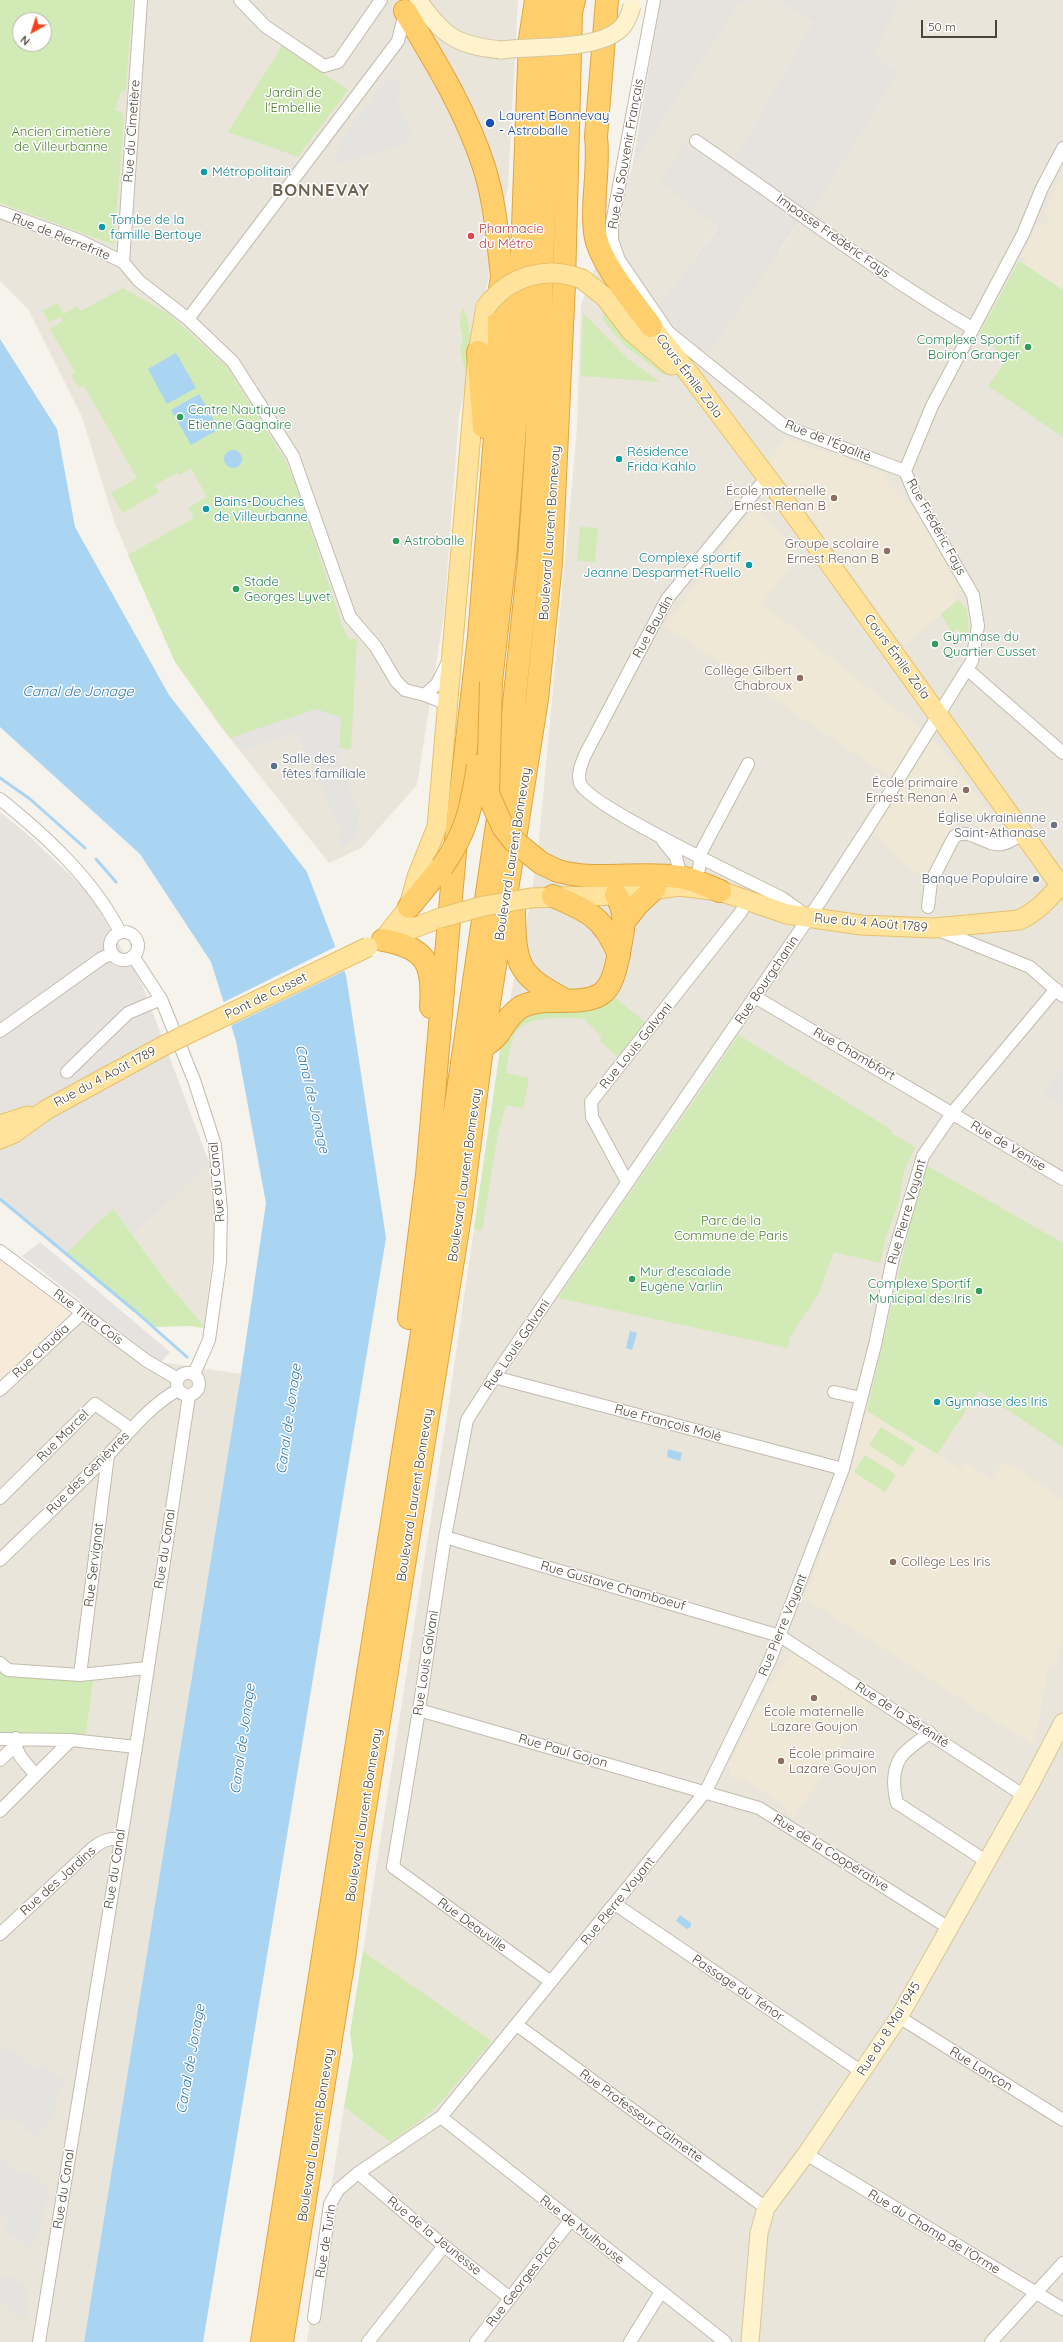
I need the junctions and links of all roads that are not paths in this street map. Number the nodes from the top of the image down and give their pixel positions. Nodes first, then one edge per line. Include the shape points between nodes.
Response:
1 (141, 0) edge
2 (240, 0) edge
3 (381, 0) edge
4 (536, 0) edge
5 (553, 0) edge
6 (574, 0) edge
7 (594, 0) edge
8 (607, 0) edge
9 (654, 0) edge
10 (630, 2) edge
11 (407, 4) edge
12 (696, 141) dead end
13 (1063, 148) edge
14 (598, 153) junction
15 (0, 212) edge
16 (123, 262) junction
17 (502, 276) junction
18 (573, 282) junction
19 (188, 319) junction
20 (651, 326) joint
21 (972, 328) junction
22 (478, 352) junction
23 (688, 359) junction
24 (516, 414) junction
25 (727, 426) junction
26 (905, 471) junction
27 (767, 477) junction
28 (452, 646) junction
29 (968, 670) junction
30 (491, 682) junction
31 (425, 695) junction
32 (448, 704) junction
33 (939, 715) junction
34 (1063, 753) edge
35 (748, 764) dead end
36 (0, 799) edge
37 (1024, 832) junction
38 (658, 836) junction
39 (688, 851) junction
40 (699, 856) junction
41 (682, 872) junction
42 (448, 875) junction
43 (509, 885) junction
44 (1062, 885) edge
45 (655, 888) junction
46 (720, 891) junction
47 (616, 895) junction
48 (553, 896) junction
49 (747, 901) junction
50 (409, 907) junction
51 (928, 907) dead end
52 (809, 917) junction
53 (626, 919) junction
54 (934, 928) junction
55 (120, 932) junction
56 (376, 943) junction
57 (112, 954) junction
58 (619, 955) junction
59 (134, 956) junction
60 (1060, 992) edge
61 (755, 997) junction
62 (161, 999) junction
63 (568, 1001) junction
64 (0, 1031) edge
65 (165, 1046) joint
66 (482, 1048) junction
67 (67, 1072) dead end
68 (46, 1110) junction
69 (953, 1112) junction
70 (3, 1121) edge
71 (0, 1139) edge
72 (426, 1175) junction
73 (1063, 1179) edge
74 (629, 1181) junction
75 (0, 1251) edge
76 (82, 1313) junction
77 (194, 1374) junction
78 (494, 1377) junction
79 (178, 1384) junction
80 (0, 1390) edge
81 (834, 1392) dead end
82 (189, 1396) junction
83 (861, 1398) junction
84 (130, 1430) junction
85 (108, 1455) junction
86 (401, 1465) junction
87 (843, 1469) junction
88 (0, 1498) edge
89 (445, 1537) junction
90 (0, 1560) edge
91 (780, 1636) junction
92 (0, 1663) edge
93 (147, 1668) junction
94 (80, 1676) junction
95 (419, 1710) junction
96 (1063, 1722) edge
97 (929, 1732) junction
98 (0, 1739) edge
99 (71, 1740) junction
100 (15, 1742) junction
101 (136, 1747) junction
102 (0, 1760) edge
103 (36, 1775) junction
104 (706, 1791) junction
105 (1024, 1795) junction
106 (0, 1811) edge
107 (120, 1839) junction
108 (986, 1861) junction
109 (393, 1867) joint
110 (615, 1904) junction
111 (949, 1928) junction
112 (0, 1934) edge
113 (552, 1982) junction
114 (899, 2018) junction
115 (517, 2025) junction
116 (862, 2072) junction
117 (441, 2117) junction
118 (1063, 2120) edge
119 (806, 2154) junction
120 (358, 2174) junction
121 (766, 2208) junction
122 (570, 2221) junction
123 (444, 2246) junction
124 (1063, 2263) edge
125 (661, 2292) junction
126 (1037, 2293) junction
127 (510, 2298) junction
128 (1063, 2309) edge
129 (314, 2318) dead end
130 (39, 2342) edge
131 (262, 2342) edge
132 (282, 2342) edge
133 (368, 2342) edge
134 (476, 2342) edge
135 (630, 2342) edge
136 (725, 2342) edge
137 (750, 2342) edge
138 (991, 2342) edge

1 - 16 street, Rue du Cimetière
2 - 3 street via 265,26 324,66 338,62
4 - 24 highway via 530,39
5 - 86 highway, Boulevard Laurent Bonnevay via 548,70 538,437 529,560 500,804
6 - 18 highway, Boulevard Laurent Bonnevay via 566,166
7 - 18 highway via 577,186
8 - 14 highway via 596,137
9 - 23 street, Rue du Souvenir Français via 615,206 612,240 619,260 654,314
10 - 11 street, bridge via 623,25 607,37 583,43 501,50 473,47 445,33
10 - 14 highway
11 - 17 highway via 450,87 484,167 497,222
11 - 19 street via 398,41
12 - 21 street, Impasse Frédéric Fays via 814,222 856,255
13 - 21 street, Rue Frédéric Fays via 1042,188 1023,234
14 - 20 highway via 595,236 600,254
15 - 16 street, Rue de Pierrefrite via 78,240
16 - 19 street via 139,281
17 - 24 highway via 511,398
17 - 42 highway via 499,296 499,387 479,629
18 - 22 main road, bridge via 571,275 551,272 529,276 501,291 486,307
18 - 25 main road, Cours Émile Zola via 605,297 631,331 687,380
18 - 43 highway, Boulevard Laurent Bonnevay via 537,699
19 - 31 street via 233,362 293,456 350,617 376,647 396,681 405,690
20 - 23 main road, Cours Émile Zola
21 - 26 street, Rue Frédéric Fays via 932,406
22 - 28 main road
22 - 42 highway via 484,416 482,468
23 - 25 main road, Cours Émile Zola
23 - 26 street, Rue de l'Égalité via 789,428
24 - 30 highway via 506,547
25 - 27 main road, Cours Émile Zola
26 - 29 street, Rue Frédéric Fays via 916,497 973,595 978,626 974,654
27 - 33 main road, Cours Émile Zola
27 - 38 street, Rue Baudin via 667,599 586,753 579,774 580,782 589,794
28 - 31 street via 446,668 437,684
28 - 32 main road
29 - 33 street, Rue Frédéric Fays
29 - 34 street
30 - 41 highway, bridge via 488,794 503,827 514,841 541,863 578,877
30 - 42 highway, bridge via 468,821
31 - 32 street
32 - 50 main road via 437,827 417,876
33 - 37 main road, Cours Émile Zola
33 - 52 street, Rue Bourgchanin
35 - 40 street
36 - 55 street via 33,826 79,871 113,918
37 - 44 main road, Cours Émile Zola
37 - 51 street via 1000,845 958,833 931,882
38 - 39 street
38 - 41 street
39 - 40 street
39 - 41 street via 681,851
40 - 41 street via 697,874
40 - 52 street via 784,899
41 - 46 highway
42 - 50 highway
42 - 72 highway
43 - 63 highway via 521,967 537,984
43 - 66 highway, Boulevard Laurent Bonnevay
44 - 54 main road via 1031,915 1019,920
45 - 46 main road, Rue du 4 Août 1789 via 679,886
45 - 47 main road, Rue du 4 Août 1789
45 - 53 highway via 637,904
46 - 49 main road, Rue du 4 Août 1789
47 - 48 main road, Rue du 4 Août 1789
47 - 53 highway
48 - 56 main road, Rue du 4 Août 1789, bridge via 484,906 440,918
48 - 58 highway via 581,907 601,922
49 - 52 main road, Rue du 4 Août 1789
49 - 74 street, Rue Louis Galvani via 741,912 591,1102 592,1117 623,1175
50 - 56 main road
52 - 54 main road, Rue du 4 Août 1789 via 862,924
52 - 61 street, Rue Bourgchanin via 764,980
53 - 58 highway
54 - 60 street, Rue du 4 Août 1789 via 1030,967
55 - 57 street via 111,941
55 - 59 street via 130,933 136,939 138,948
56 - 65 main road, Pont de Cusset, bridge
56 - 72 highway via 400,943 416,950 426,960 432,990 420,1155
57 - 59 street via 125,960
57 - 64 street via 102,958
58 - 63 highway via 613,980 602,992 586,1001
59 - 62 street, Rue du Canal
60 - 69 street, Rue Pierre Voyant
61 - 69 street, Rue Chambfort
61 - 74 street, Rue Bourgchanin
62 - 67 street via 128,1013
62 - 77 street, Rue du Canal via 194,1080 215,1145 221,1211 220,1262 209,1340
63 - 66 highway via 543,1001 522,1007 505,1022 497,1036
65 - 68 main road, Rue du 4 Août 1789
66 - 132 highway, Boulevard Laurent Bonnevay via 461,1210
68 - 70 main road, Rue du 4 Août 1789
68 - 71 main road, Rue du 4 Août 1789 via 14,1133
69 - 73 street, Rue de Venise
69 - 83 street, Rue Pierre Voyant via 933,1138 917,1172 893,1258
72 - 86 highway via 396,1420
74 - 78 street, Rue Louis Galvani
75 - 76 street, Rue Titta Coïs
76 - 79 street, Rue Titta Coïs
76 - 80 street, Rue Claudia
77 - 79 street via 182,1374
77 - 82 street via 200,1384 198,1390
78 - 87 street, Rue François Molé
78 - 89 street, Rue Louis Galvani via 468,1420
79 - 82 street via 182,1394
79 - 84 street, Rue des Genièvres
81 - 83 street
82 - 93 street, Rue du Canal
83 - 87 street, Rue Pierre Voyant
84 - 85 street, Rue des Genièvres
84 - 88 street, Rue Marcel via 95,1404
85 - 90 street, Rue des Genièvres
85 - 94 street, Rue Servignat
86 - 131 highway, Boulevard Laurent Bonnevay
87 - 91 street, Rue Pierre Voyant
89 - 91 street, Rue Gustave Chamboeuf
89 - 95 street, Rue Louis Galvani
91 - 97 street, Rue de la Sérénité
91 - 104 street, Rue Pierre Voyant
92 - 94 street via 8,1670
93 - 94 street
93 - 101 street, Rue du Canal
95 - 104 street, Rue Paul Gojon
95 - 109 street, Rue Louis Galvani
96 - 105 street, Rue du 8 Mai 1945
97 - 105 street, Rue de la Sérénité
97 - 108 street via 901,1757 897,1766 894,1792 897,1803
98 - 100 street
99 - 100 street
99 - 101 street
99 - 103 street
100 - 102 street
100 - 103 street via 18,1754
101 - 107 street, Rue du Canal
103 - 106 street
104 - 110 street, Rue Pierre Voyant
104 - 111 street, Rue de la Coopérative via 760,1808
105 - 108 street, Rue du 8 Mai 1945
107 - 112 street, Rue des Jardins via 111,1838 93,1848
107 - 130 street, Rue du Canal
108 - 111 street, Rue du 8 Mai 1945
109 - 113 street, Rue Deauville
110 - 113 street, Rue Pierre Voyant
110 - 116 street, Passage du Ténor
111 - 114 street, Rue du 8 Mai 1945
113 - 115 street, Rue Pierre Voyant
114 - 116 street, Rue du 8 Mai 1945
114 - 118 street, Rue Lançon
115 - 117 street, Rue Pierre Voyant
115 - 121 street, Rue Professeur Calmette
116 - 119 street, Rue du 8 Mai 1945
117 - 120 street, Rue Pierre Voyant
117 - 122 street, Rue de Mulhouse
119 - 121 street, Rue du 8 Mai 1945
119 - 126 street, Rue du Champ de l'Orme
120 - 123 street, Rue de la Jeunesse
120 - 129 street, Rue de Turin via 338,2190 330,2204
121 - 137 street, Rue du 8 Mai 1945 via 759,2233
122 - 125 street, Rue de Mulhouse
122 - 127 street, Rue Georges Picot
123 - 127 street, Rue de la Jeunesse
123 - 133 street
124 - 126 street
125 - 135 street
125 - 136 street, Rue de Mulhouse
126 - 128 street, Rue du Champ de l'Orme
126 - 138 street
127 - 134 street, Rue Georges Picot

